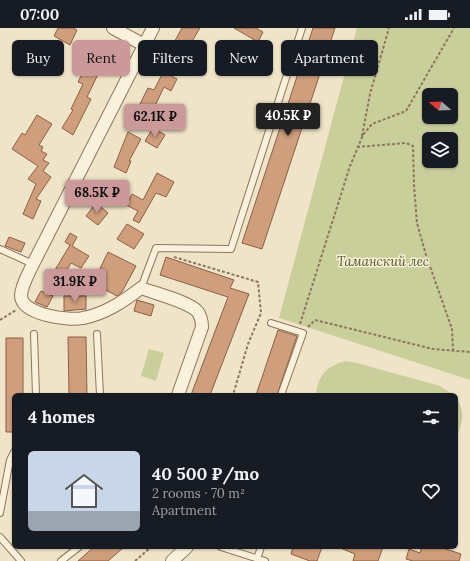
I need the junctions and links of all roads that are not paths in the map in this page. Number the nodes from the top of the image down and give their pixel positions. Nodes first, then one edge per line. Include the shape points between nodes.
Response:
1 (113, 28) edge
2 (153, 28) edge
3 (302, 28) edge
4 (147, 40) edge
5 (138, 43) edge
6 (138, 58) edge
7 (0, 249) edge
8 (33, 264) junction
9 (141, 288) junction
10 (271, 323) dead end
11 (34, 334) dead end
12 (97, 334) dead end
13 (36, 393) edge
14 (100, 393) edge
15 (179, 393) edge
16 (282, 393) edge
17 (12, 456) edge
18 (0, 513) edge
19 (0, 537) edge
20 (76, 549) edge
21 (185, 549) edge
22 (228, 549) edge
23 (260, 549) edge
24 (257, 558) junction
25 (22, 561) edge
26 (61, 561) edge
27 (172, 561) edge
28 (265, 561) edge

1 - 5 street
2 - 4 street
3 - 9 lane via 230,249 156,248
6 - 8 street
7 - 8 lane
8 - 9 street via 21,296 24,304 37,312 58,317 83,318 120,304
9 - 15 street via 190,306 197,311 201,319 202,327
10 - 16 lane via 301,332
11 - 13 lane
12 - 14 lane
17 - 18 lane
19 - 25 lane
20 - 26 lane
21 - 27 street
22 - 24 lane
23 - 24 lane
24 - 28 lane

